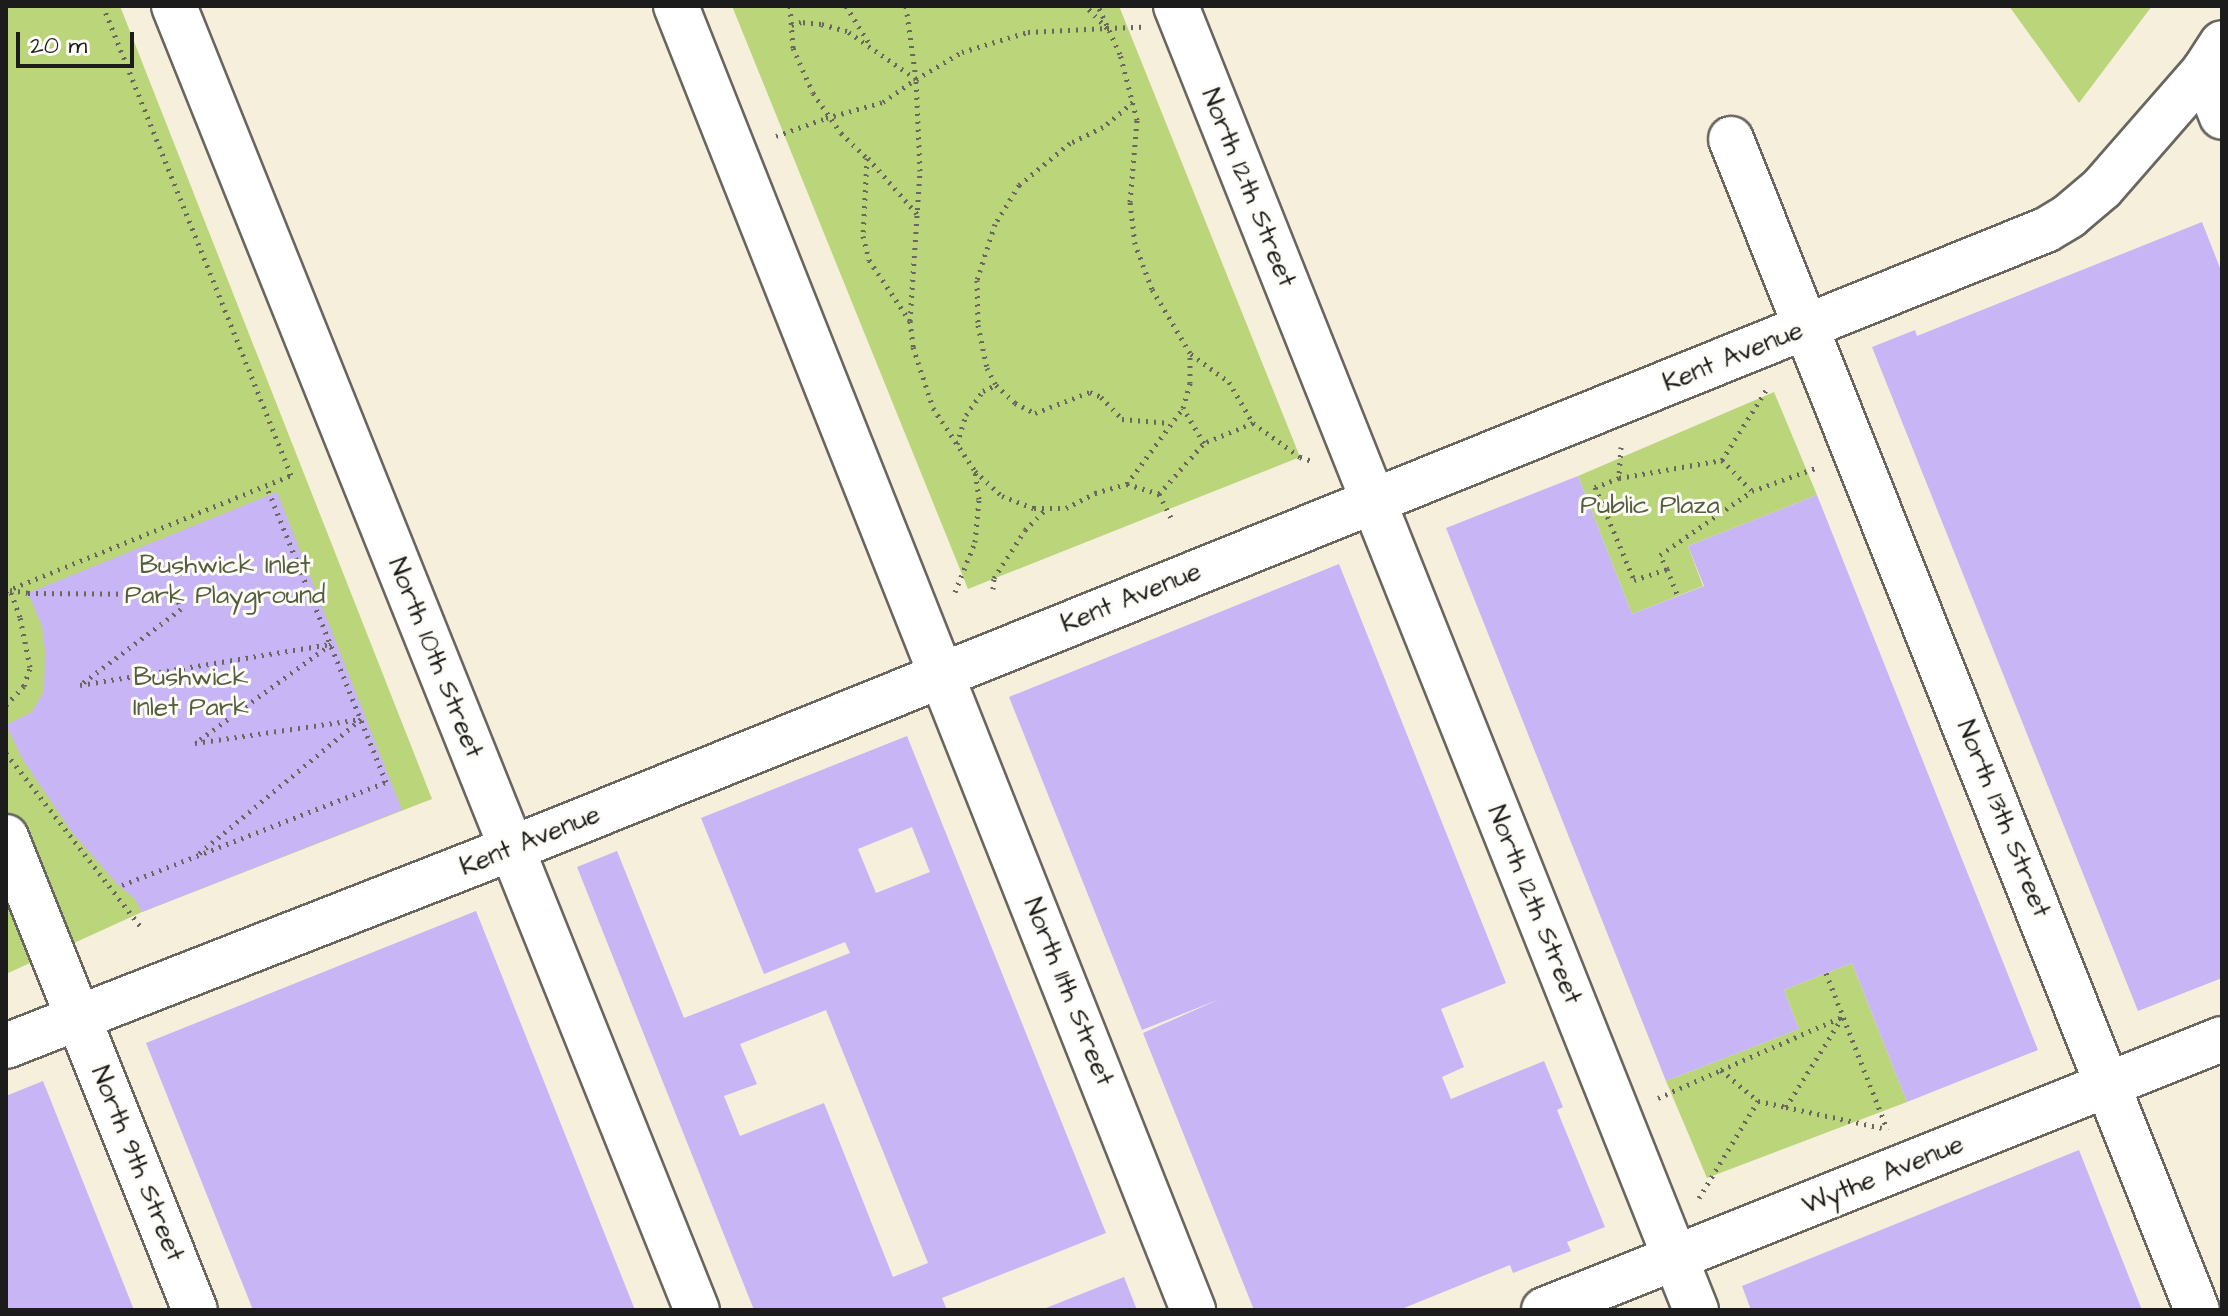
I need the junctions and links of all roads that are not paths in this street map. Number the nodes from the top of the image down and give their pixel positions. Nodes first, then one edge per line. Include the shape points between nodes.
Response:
1 (174, 6) edge
2 (676, 6) edge
3 (1159, 16) edge
4 (2213, 57) edge
5 (2222, 117) edge
6 (1731, 139) dead end
7 (1808, 327) junction
8 (1372, 500) junction
9 (942, 675) junction
10 (6, 837) edge
11 (511, 849) junction
12 (78, 1017) junction
13 (2222, 1039) edge
14 (6, 1046) edge
15 (2108, 1085) junction
16 (1675, 1258) junction
17 (195, 1310) edge
18 (697, 1310) edge
19 (1193, 1310) edge
20 (1544, 1310) edge
21 (1696, 1310) edge
22 (2197, 1310) edge

1 - 11 street, North 10th Street
2 - 9 street, North 11th Street
3 - 8 street, North 12th Street via 1320,369
4 - 5 street
4 - 7 street, Kent Avenue via 2102,188 2069,216
6 - 7 street, North 13th Street
7 - 8 street, Kent Avenue
7 - 15 street, North 13th Street
8 - 9 street, Kent Avenue
8 - 16 street, North 12th Street
9 - 11 street, Kent Avenue
9 - 19 street, North 11th Street
10 - 12 street, North 9th Street
11 - 12 street, Kent Avenue
11 - 18 street, North 10th Street
12 - 14 street, Kent Avenue
12 - 17 street, North 9th Street
13 - 15 street, Wythe Avenue
15 - 16 street, Wythe Avenue
15 - 22 street, North 13th Street
16 - 20 street, Wythe Avenue
16 - 21 street, North 12th Street

